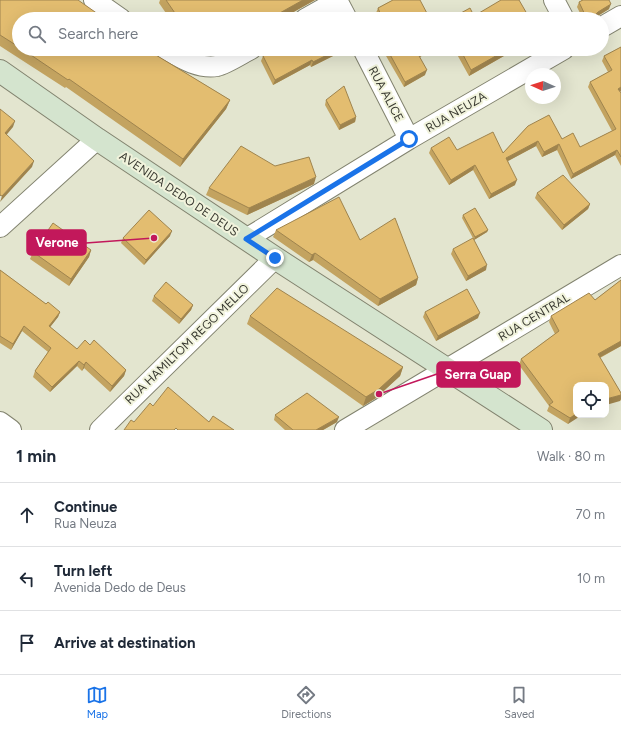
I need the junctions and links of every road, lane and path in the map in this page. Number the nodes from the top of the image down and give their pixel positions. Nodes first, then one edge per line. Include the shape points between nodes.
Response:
1 (94, 0) edge
2 (337, 0) edge
3 (554, 0) edge
4 (110, 12) edge
5 (317, 12) edge
6 (343, 12) edge
7 (560, 12) edge
8 (621, 16) edge
9 (609, 23) edge
10 (177, 56) edge
11 (237, 56) edge
12 (367, 56) edge
13 (552, 56) edge
14 (0, 71) edge
15 (97, 139) junction
16 (409, 139) junction
17 (0, 227) edge
18 (246, 239) junction
19 (275, 258) junction
20 (621, 265) edge
21 (447, 369) junction
22 (0, 422) edge
23 (11, 430) edge
24 (100, 430) edge
25 (345, 430) edge
26 (541, 430) edge

1 - 4 street
2 - 5 street
2 - 6 street
3 - 7 street
8 - 9 street
10 - 11 street via 202,66 218,66
12 - 16 street, RUA ALICE
13 - 16 street, RUA NEUZA
14 - 15 main road, AVENIDA DEDO DE DEUS
15 - 17 street
15 - 18 main road, AVENIDA DEDO DE DEUS
16 - 18 street, RUA NEUZA
18 - 19 main road, AVENIDA DEDO DE DEUS
19 - 21 main road, AVENIDA DEDO DE DEUS
19 - 24 street, RUA HAMILTOM REGO MELLO
20 - 21 street, RUA CENTRAL
21 - 25 street, RUA CENTRAL
21 - 26 main road, AVENIDA DEDO DE DEUS
22 - 23 street

